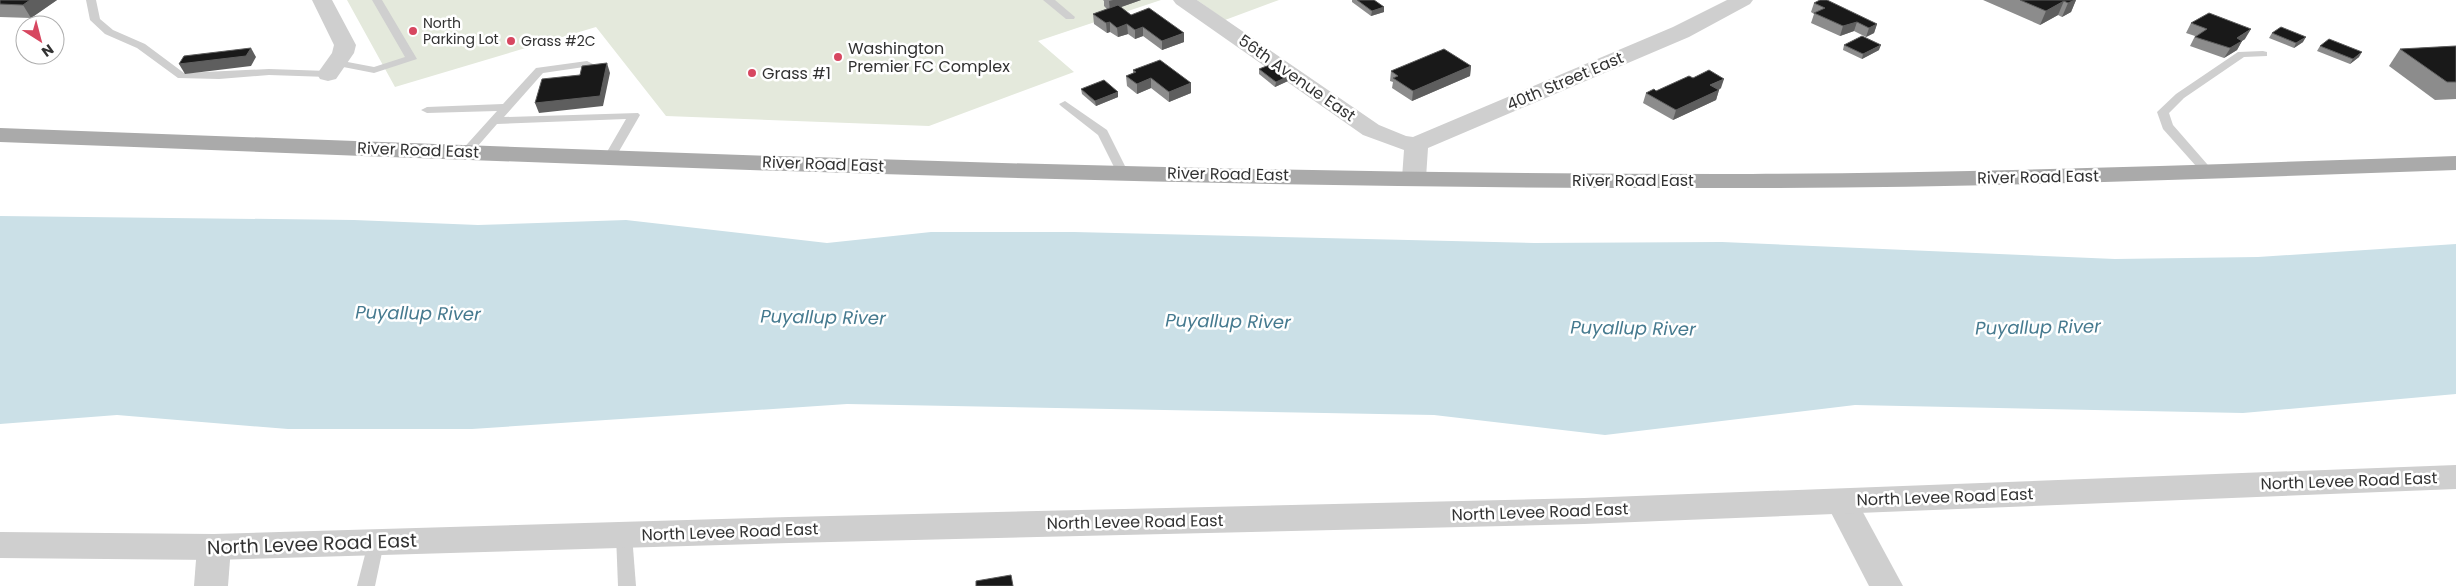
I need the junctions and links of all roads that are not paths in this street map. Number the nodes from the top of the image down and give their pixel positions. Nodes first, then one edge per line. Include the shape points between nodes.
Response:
1 (91, 0) edge
2 (322, 0) edge
3 (377, 0) edge
4 (1048, 0) edge
5 (1183, 0) edge
6 (1743, 0) edge
7 (1070, 17) dead end
8 (2263, 54) dead end
9 (587, 64) edge
10 (332, 68) junction
11 (1065, 104) dead end
12 (507, 107) junction
13 (427, 110) dead end
14 (494, 121) junction
15 (0, 135) edge
16 (1416, 144) junction
17 (466, 152) junction
18 (610, 157) junction
19 (2456, 163) edge
20 (1122, 172) junction
21 (2208, 172) junction
22 (1414, 178) junction
23 (2456, 477) edge
24 (1840, 501) junction
25 (624, 535) junction
26 (376, 542) junction
27 (0, 545) edge
28 (214, 547) junction
29 (212, 586) edge
30 (366, 586) edge
31 (627, 586) edge
32 (1886, 586) edge

1 - 10 lane via 95,20 109,32 161,60 182,76
2 - 10 street via 345,45
3 - 10 lane via 411,59 374,70
4 - 7 lane
5 - 16 street, 56th Avenue East via 1371,130 1402,143
6 - 16 street, 40th Street East via 1681,32
8 - 21 lane via 2242,54 2180,96 2163,112 2167,126
9 - 12 lane via 540,70
11 - 20 lane via 1103,133
12 - 13 lane
12 - 14 lane
14 - 17 lane
14 - 18 lane via 634,116
15 - 17 main road, River Road East
16 - 22 street
17 - 18 main road, River Road East
18 - 20 main road, River Road East
19 - 21 main road, River Road East
20 - 22 main road, River Road East
21 - 22 main road, River Road East via 1754,181
23 - 24 street, North Levee Road East
24 - 25 street, North Levee Road East via 1594,511
24 - 32 street
25 - 26 street, North Levee Road East
25 - 31 lane, North Levee Road East
26 - 28 street, North Levee Road East
26 - 30 lane
27 - 28 street, North Levee Road East
28 - 29 street

